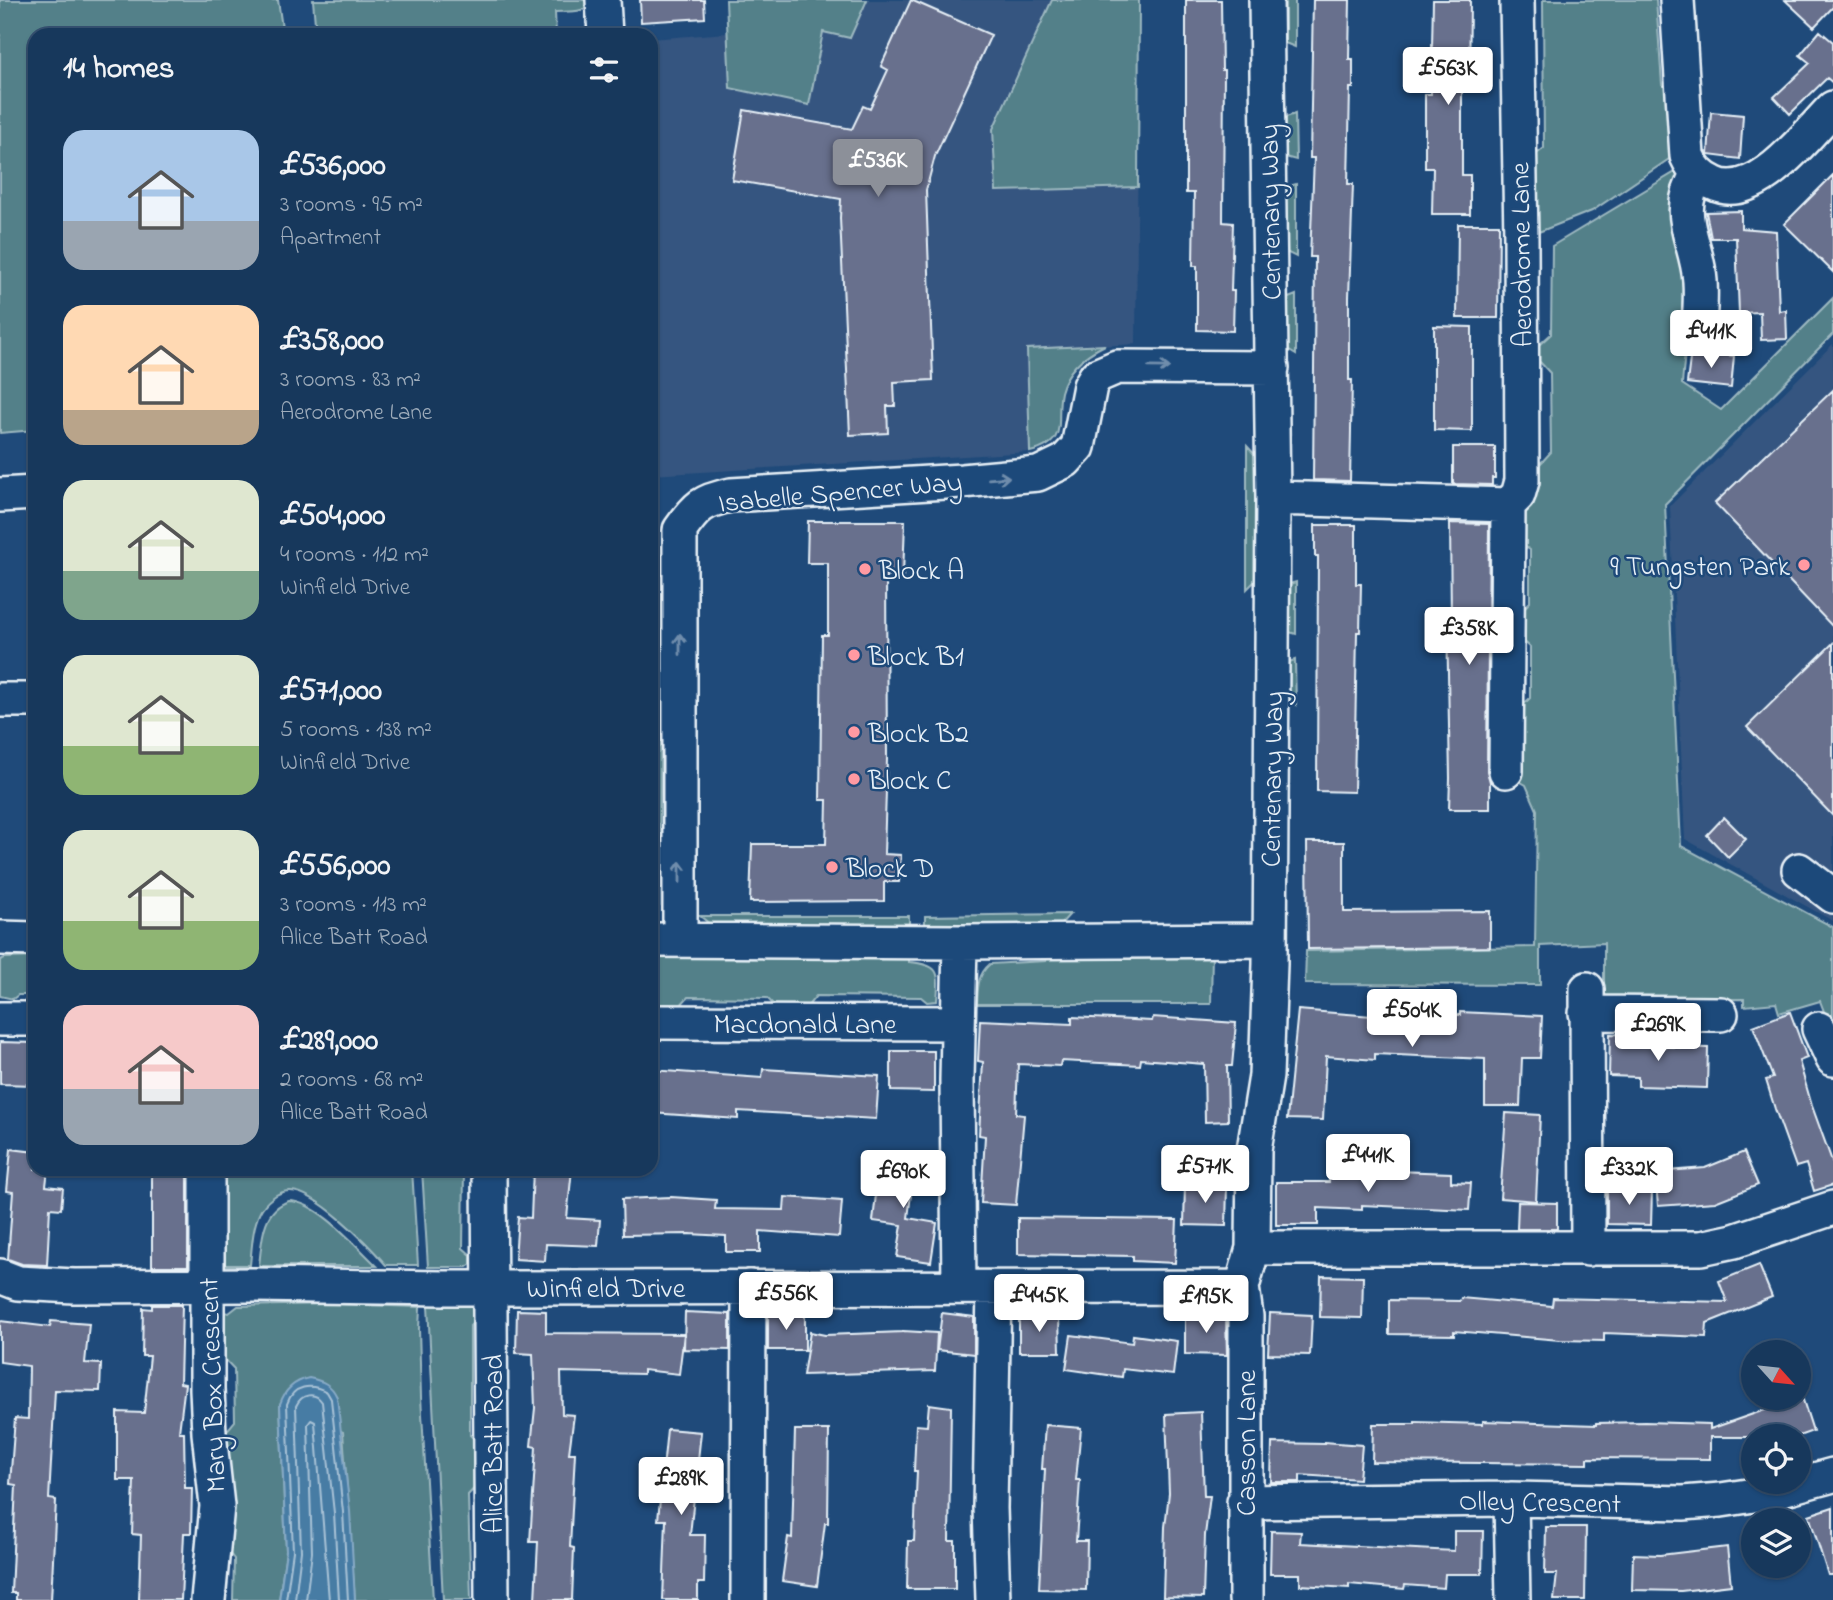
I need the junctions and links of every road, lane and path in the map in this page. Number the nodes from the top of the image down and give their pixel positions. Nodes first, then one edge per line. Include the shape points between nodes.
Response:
1 (603, 0) edge
2 (1266, 0) edge
3 (1517, 0) edge
4 (1677, 0) edge
5 (605, 28) edge
6 (1833, 108) edge
7 (1698, 174) junction
8 (1699, 326) dead end
9 (1272, 368) junction
10 (28, 494) edge
11 (0, 495) edge
12 (1273, 498) junction
13 (1508, 505) junction
14 (0, 700) edge
15 (28, 700) edge
16 (1506, 771) dead end
17 (1799, 870) dead end
18 (1833, 896) edge
19 (0, 939) edge
20 (28, 939) edge
21 (665, 940) edge
22 (1269, 940) junction
23 (960, 942) junction
24 (1721, 1014) dead end
25 (0, 1018) edge
26 (28, 1020) edge
27 (658, 1022) edge
28 (958, 1023) junction
29 (1819, 1030) dead end
30 (1833, 1059) edge
31 (207, 1176) edge
32 (489, 1176) edge
33 (1833, 1208) edge
34 (1253, 1248) junction
35 (1587, 1249) junction
36 (0, 1276) edge
37 (206, 1286) junction
38 (491, 1287) junction
39 (749, 1287) junction
40 (959, 1287) junction
41 (1242, 1287) junction
42 (994, 1288) junction
43 (1833, 1475) edge
44 (1511, 1499) junction
45 (1244, 1502) junction
46 (208, 1600) edge
47 (492, 1600) edge
48 (748, 1600) edge
49 (993, 1600) edge
50 (1246, 1600) edge
51 (1513, 1600) edge

1 - 5 street
2 - 9 street, Centenary Way
3 - 13 street, Aerodrome Lane via 1522,481 1518,495
4 - 7 street via 1687,156
6 - 7 street via 1771,170 1753,181 1719,186
7 - 8 street via 1688,189 1686,203 1700,281
9 - 12 street, Centenary Way
21 -> 9 street, Isabelle Spencer Way via 680,530 692,512 708,500 731,495 1038,474 1065,461 1077,447 1096,376 1117,367
10 - 11 street
12 - 13 street
12 - 22 street, Centenary Way
13 - 16 street, Aerodrome Lane
14 - 15 street
17 - 18 street
19 - 20 street
21 - 23 street
22 - 23 street
22 - 34 street via 1266,1076 1254,1150
23 - 28 street
24 - 35 street via 1587,1001
25 - 26 street
27 - 28 street, Macdonald Lane
28 - 40 street
29 - 30 street
31 - 37 street, Mary Box Crescent
32 - 38 street
33 - 35 street via 1717,1246
34 - 35 street
34 - 41 street
36 - 37 street, Winfield Drive via 38,1285
37 - 38 street, Winfield Drive
37 - 46 street, Mary Box Crescent via 209,1433 217,1506
38 - 39 street, Winfield Drive
38 - 47 street, Alice Batt Road
39 - 40 street, Winfield Drive
39 - 48 street
40 - 42 street, Winfield Drive
41 - 42 street, Winfield Drive
41 - 45 street, Casson Lane via 1247,1316
42 - 49 street
43 - 44 street, Olley Crescent via 1721,1500
44 - 45 street, Olley Crescent
44 - 51 street
45 - 50 street, Casson Lane

